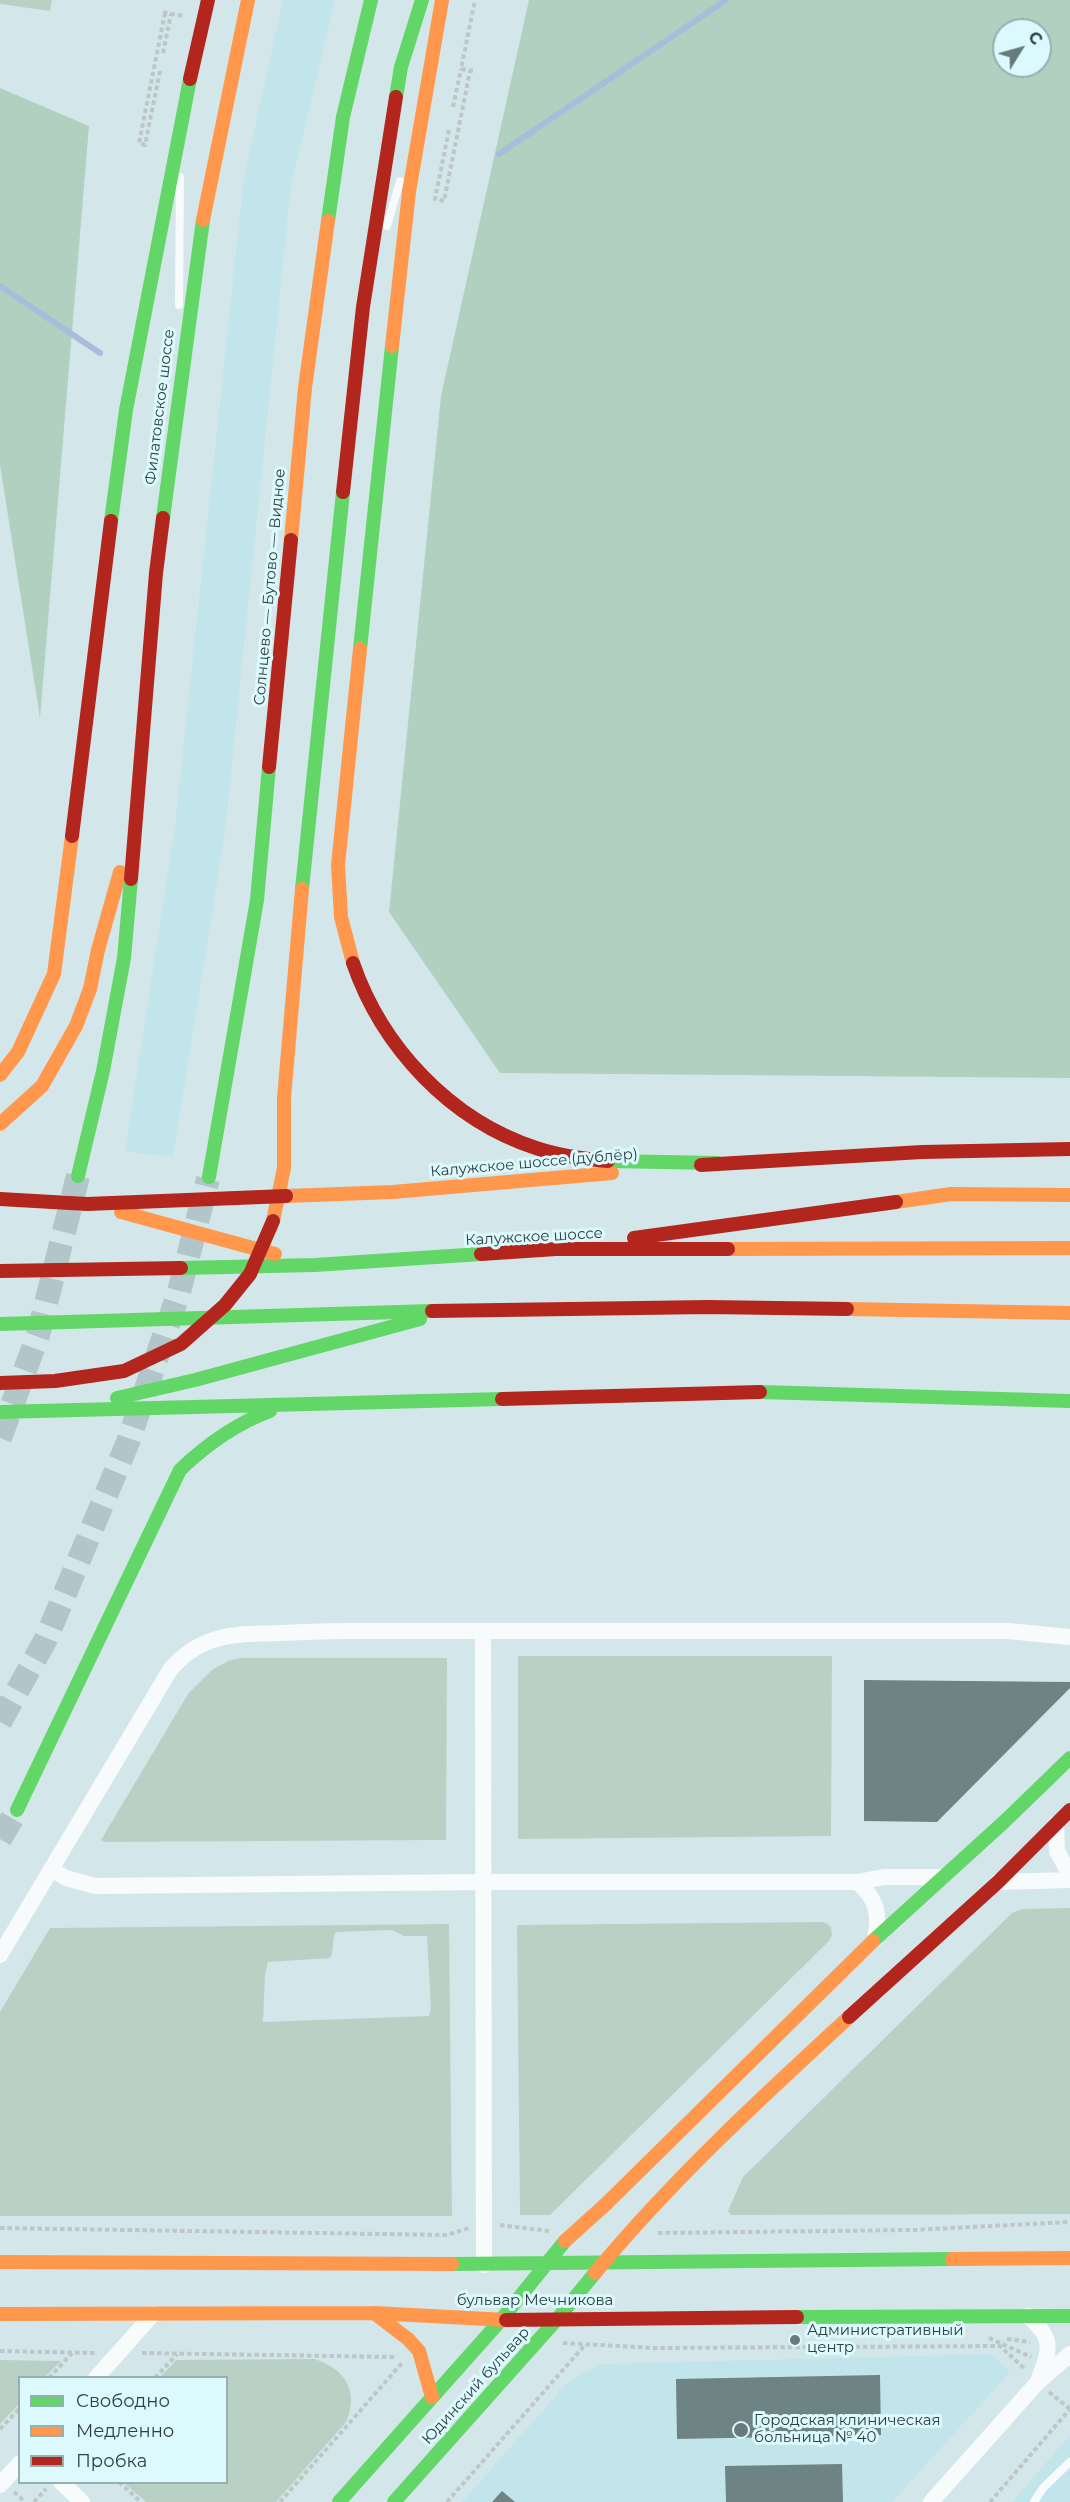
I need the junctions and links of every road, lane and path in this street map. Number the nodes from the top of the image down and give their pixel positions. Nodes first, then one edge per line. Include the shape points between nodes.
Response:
1 (208, 0) edge
2 (248, 0) edge
3 (371, 0) edge
4 (422, 0) edge
5 (442, 0) edge
6 (475, 0) edge
7 (189, 9) dead end
8 (171, 14) junction
9 (163, 53) dead end
10 (461, 69) junction
11 (160, 71) dead end
12 (430, 78) junction
13 (453, 107) dead end
14 (181, 119) junction
15 (449, 130) dead end
16 (363, 307) junction
17 (179, 390) junction
18 (134, 823) junction
19 (0, 1075) edge
20 (0, 1124) edge
21 (1070, 1149) edge
22 (717, 1163) junction
23 (78, 1176) tunnel mouth
24 (208, 1178) tunnel mouth
25 (1070, 1195) edge
26 (0, 1198) edge
27 (87, 1204) junction
28 (1070, 1248) edge
29 (556, 1249) junction
30 (315, 1265) junction
31 (0, 1272) edge
32 (453, 1310) junction
33 (1070, 1313) edge
34 (0, 1324) edge
35 (0, 1383) edge
36 (1070, 1401) edge
37 (288, 1404) junction
38 (68, 1410) junction
39 (0, 1412) edge
40 (483, 1631) junction
41 (1070, 1636) edge
42 (1070, 1758) edge
43 (17, 1810) tunnel mouth
44 (1070, 1810) edge
45 (1056, 1824) junction
46 (51, 1869) junction
47 (1070, 1875) edge
48 (942, 1877) junction
49 (1070, 1880) edge
50 (482, 1882) junction
51 (856, 1882) junction
52 (998, 1882) junction
53 (875, 1939) junction
54 (0, 1955) edge
55 (1070, 2222) edge
56 (485, 2223) junction
57 (0, 2228) edge
58 (571, 2234) junction
59 (627, 2234) junction
60 (1070, 2258) edge
61 (0, 2262) edge
62 (603, 2263) junction
63 (484, 2265) junction
64 (546, 2265) junction
65 (153, 2313) junction
66 (374, 2313) junction
67 (0, 2314) edge
68 (1028, 2316) junction
69 (1070, 2316) edge
70 (558, 2318) junction
71 (501, 2320) junction
72 (538, 2341) junction
73 (586, 2344) junction
74 (1000, 2346) dead end
75 (0, 2351) edge
76 (72, 2352) junction
77 (118, 2353) junction
78 (177, 2354) junction
79 (1070, 2354) edge
80 (50, 2376) edge
81 (98, 2376) edge
82 (157, 2376) edge
83 (1038, 2382) junction
84 (432, 2397) junction
85 (1070, 2409) edge
86 (18, 2410) edge
87 (0, 2429) edge
88 (1070, 2462) edge
89 (18, 2465) edge
90 (50, 2484) edge
91 (63, 2484) edge
92 (121, 2484) edge
93 (0, 2485) edge
94 (34, 2502) edge
95 (82, 2502) edge
96 (141, 2502) edge
97 (280, 2502) edge
98 (339, 2502) edge
99 (394, 2502) edge
100 (447, 2502) edge
101 (931, 2502) edge
102 (990, 2502) edge
103 (1034, 2502) edge

1 - 14 main road
2 - 17 main road, Филатовское шоссе via 198,245
3 - 24 main road, Солнцево — Бутово — Видное via 344,117 305,388 257,900
4 - 16 main road via 401,67
5 - 12 main road
6 - 10 path
7 - 8 path via 187,17
8 - 9 path
8 - 11 path via 164,12 139,143 145,145
10 - 13 path
10 - 15 path via 471,71 444,201 435,199
12 - 16 lane
12 - 22 main road via 409,192 340,832 337,882 348,946 369,1003 406,1060 428,1084 495,1131 538,1150 573,1158
14 - 17 lane
14 - 19 main road via 126,410 54,974 18,1052
16 - 35 main road via 296,944 284,1098 284,1168 273,1222 250,1274 225,1305 181,1344 124,1371 55,1381
17 - 18 main road, Филатовское шоссе via 156,573
18 - 20 main road via 90,989 76,1026 42,1086
18 - 23 main road via 124,958 104,1071
21 - 22 main road, Калужское шоссе (дублёр)
22 - 27 main road, Калужское шоссе (дублёр) via 393,1192
25 - 29 main road via 951,1194
26 - 27 main road, Калужское шоссе (дублёр)
27 - 30 main road
28 - 29 main road, Калужское шоссе
29 - 30 main road, Калужское шоссе
30 - 31 main road, Калужское шоссе
32 - 33 main road via 708,1307
32 - 34 main road
32 - 38 main road
36 - 37 main road via 769,1392
37 - 38 main road
37 - 43 main road via 245,1419 206,1444 180,1470
38 - 39 main road
40 - 41 street via 1008,1631
40 - 46 street via 245,1633 220,1636 196,1646 170,1670
40 - 50 street
42 - 48 main road, Юдинский бульвар
44 - 45 main road, Юдинский бульвар
45 - 47 street via 1057,1851
45 - 52 main road, Юдинский бульвар
46 - 50 street via 95,1886
46 - 54 street
48 - 51 street via 884,1877
48 - 53 main road, Юдинский бульвар
49 - 52 street
50 - 51 street
50 - 56 street
51 - 53 street via 871,1895 877,1910
52 - 59 main road, Юдинский бульвар via 772,2088
53 - 58 main road, Юдинский бульвар
55 - 59 path via 911,2230
56 - 57 path via 447,2235
56 - 58 path
56 - 63 street
58 - 64 main road, Юдинский бульвар
59 - 62 main road, Юдинский бульвар
60 - 62 main road
61 - 63 main road
62 - 64 main road
62 - 70 main road, Юдинский бульвар
63 - 64 main road
64 - 71 main road, Юдинский бульвар
65 - 66 main road, бульвар Мечникова
65 - 67 main road, бульвар Мечникова
65 - 77 street
66 - 71 main road, бульвар Мечникова
66 - 84 main road via 419,2351
68 - 69 main road, бульвар Мечникова
68 - 70 main road, бульвар Мечникова
68 - 83 street via 1043,2329 1048,2342
70 - 71 main road, бульвар Мечникова
70 - 72 main road, Юдинский бульвар
71 - 84 main road, Юдинский бульвар
72 - 73 path
72 - 99 main road, Юдинский бульвар
73 - 74 path via 655,2348
73 - 100 path
75 - 76 path
76 - 77 path
76 - 80 path
77 - 78 path
77 - 81 street
78 - 82 path
78 - 97 path via 406,2358
79 - 83 street
83 - 101 street
84 - 98 main road, Юдинский бульвар
85 - 102 path
86 - 87 path
88 - 103 lane
89 - 93 street
90 - 94 path
91 - 95 street
92 - 96 path

